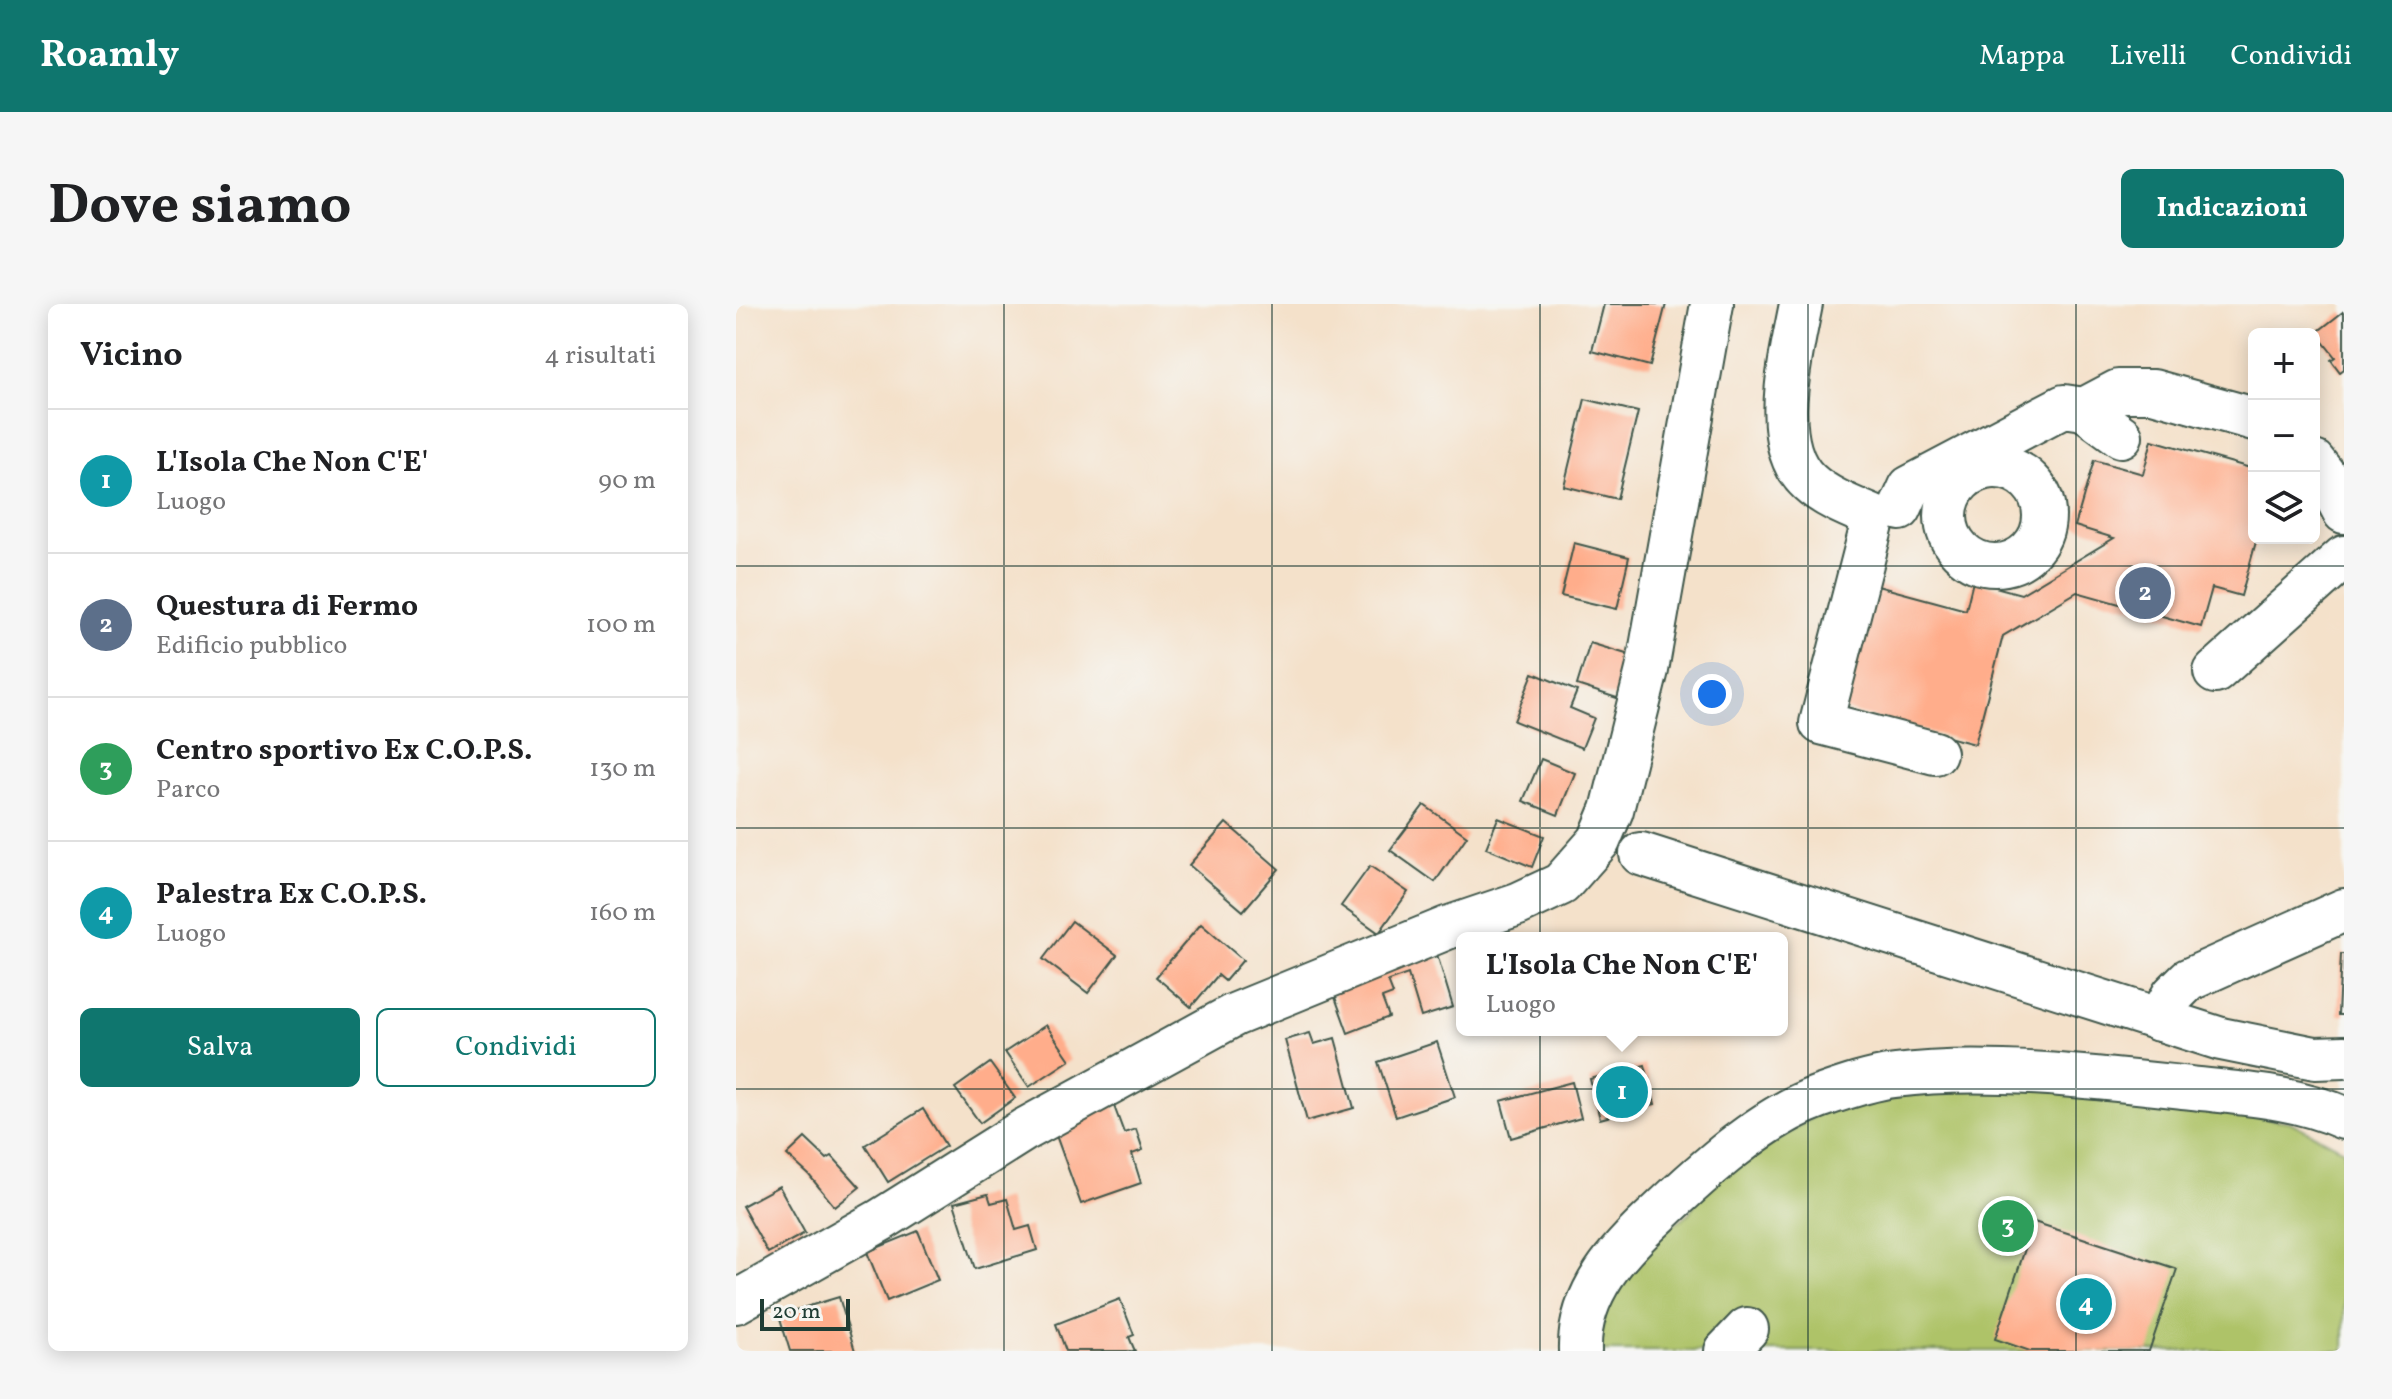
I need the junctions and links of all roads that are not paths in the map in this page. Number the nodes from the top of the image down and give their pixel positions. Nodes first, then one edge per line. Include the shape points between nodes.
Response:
1 (1712, 304) edge
2 (1801, 304) edge
3 (2084, 409) junction
4 (2248, 417) edge
5 (2121, 436) dead end
6 (1975, 467) junction
7 (2320, 470) edge
8 (1879, 512) junction
9 (2344, 512) edge
10 (1960, 551) junction
11 (2344, 557) edge
12 (2215, 672) dead end
13 (1935, 753) dead end
14 (1641, 854) dead end
15 (2344, 910) edge
16 (2159, 1020) junction
17 (2329, 1057) edge
18 (2326, 1110) edge
19 (736, 1302) edge
20 (1580, 1351) edge

1 - 19 street via 1647,670 1612,810 1599,841 1561,884 1234,1015 1024,1130
2 - 8 street via 1785,424 1794,457 1807,481
3 - 4 street via 2118,391 2153,391
3 - 5 street
3 - 6 street via 2064,406
6 - 8 street
6 - 8 street via 1910,487
6 - 10 street via 1946,522
6 - 10 street via 2008,468 2034,485 2045,516 2034,547 2005,564 1989,565
7 - 9 street
8 - 10 street
8 - 13 street via 1821,723
11 - 12 street
14 - 16 street
15 - 16 street via 2188,980
16 - 17 street via 2221,1039
17 - 18 street
18 - 20 street via 2104,1078 1957,1073 1893,1076 1816,1098 1769,1124 1696,1178 1618,1252 1591,1296

